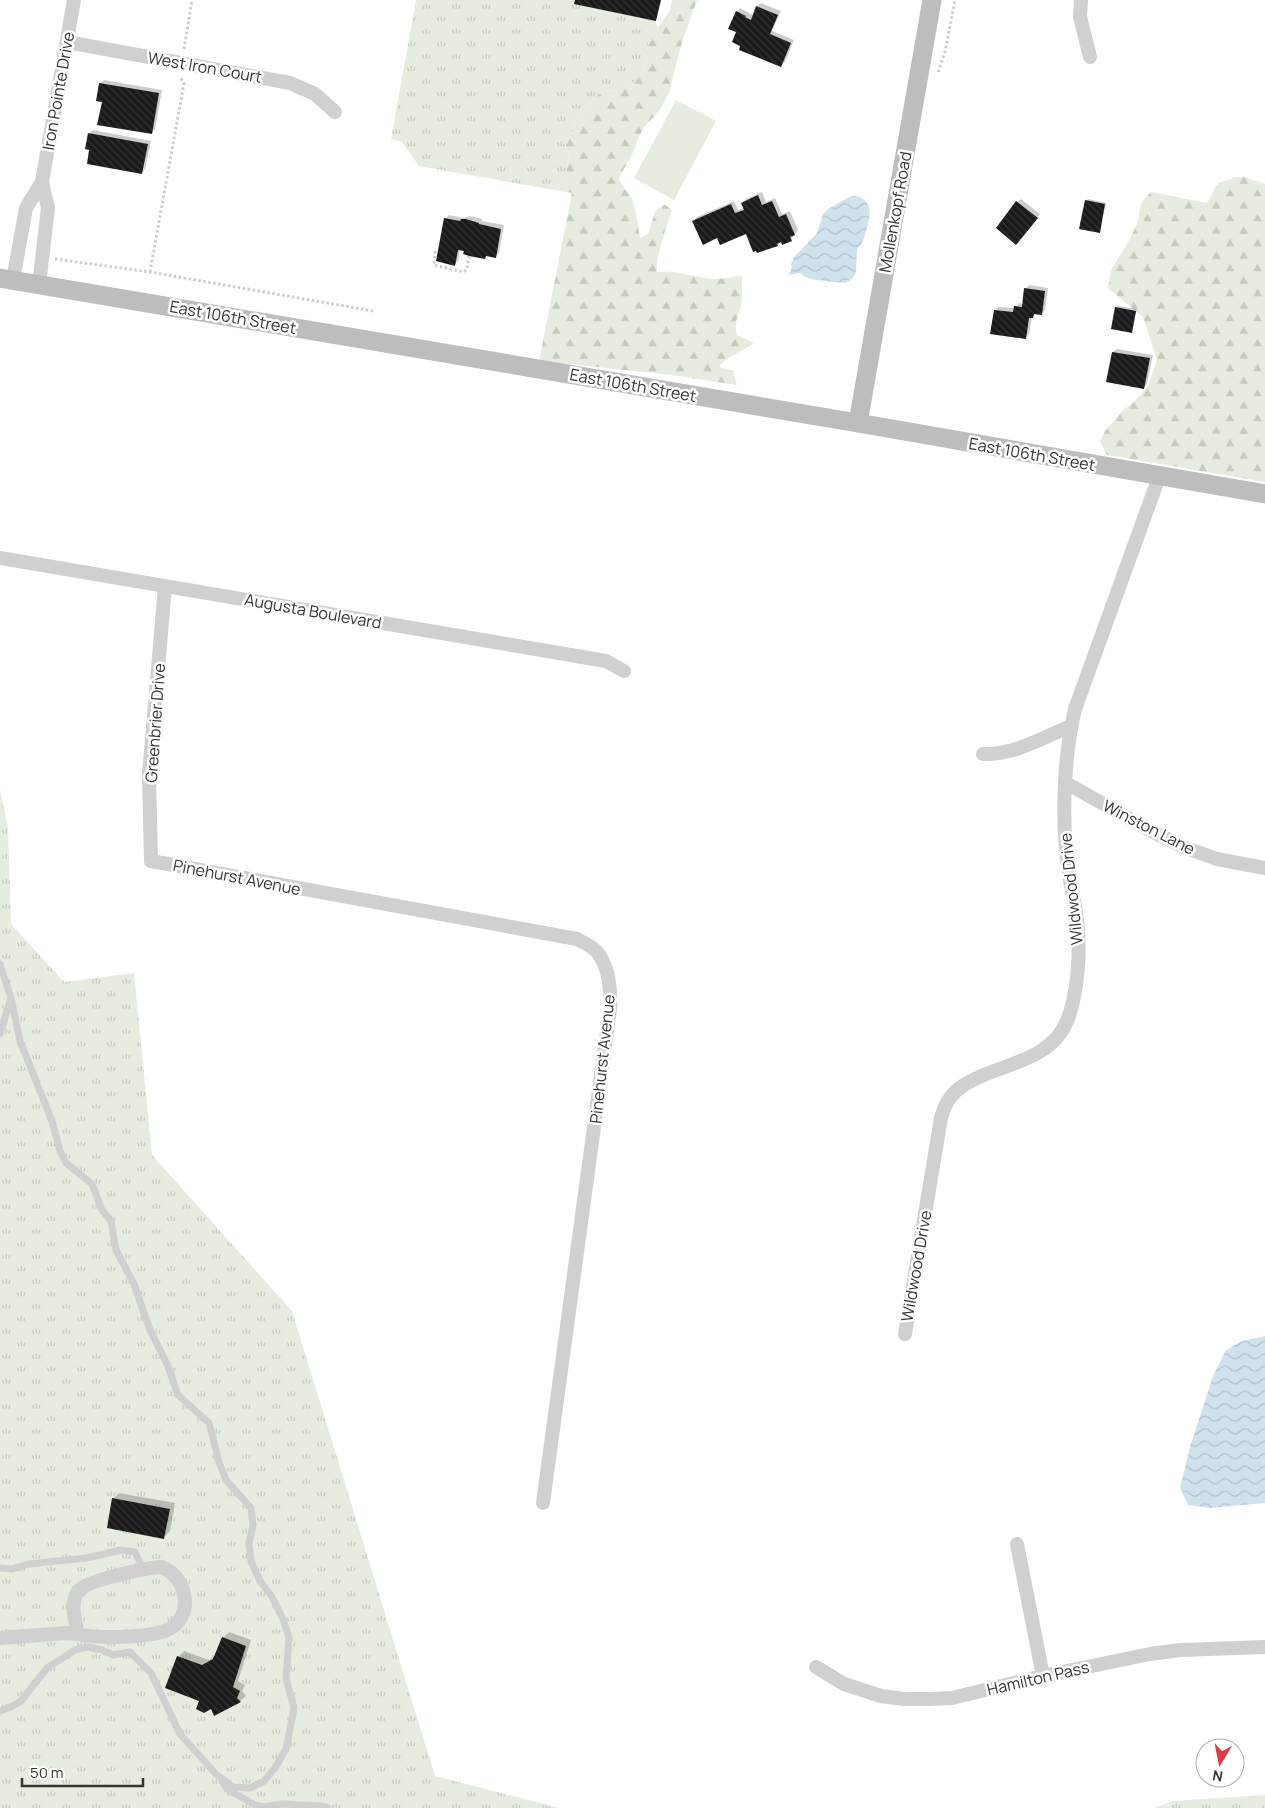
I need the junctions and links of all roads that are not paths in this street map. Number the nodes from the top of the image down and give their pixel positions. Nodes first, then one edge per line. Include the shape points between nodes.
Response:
1 (74, 0) edge
2 (932, 0) edge
3 (1081, 0) edge
4 (67, 42) junction
5 (1090, 57) dead end
6 (335, 112) dead end
7 (42, 182) junction
8 (7, 279) edge
9 (39, 285) junction
10 (858, 423) junction
11 (1159, 477) junction
12 (1265, 494) edge
13 (0, 558) edge
14 (166, 586) junction
15 (624, 671) dead end
16 (1071, 726) junction
17 (983, 754) dead end
18 (1066, 783) junction
19 (151, 860) joint
20 (1265, 868) edge
21 (0, 964) edge
22 (11, 998) junction
23 (0, 1034) edge
24 (905, 1334) dead end
25 (543, 1503) dead end
26 (1017, 1544) dead end
27 (0, 1568) edge
28 (143, 1568) junction
29 (78, 1634) junction
30 (0, 1638) edge
31 (1265, 1647) edge
32 (816, 1667) dead end
33 (1043, 1676) junction
34 (0, 1711) edge
35 (219, 1776) junction
36 (285, 1806) edge
37 (328, 1808) edge

1 - 4 street, Iron Pointe Drive
2 - 10 street, Mollenkopf Road
3 - 5 street via 1080,16
4 - 6 street, West Iron Court via 290,83 315,94
4 - 7 street, Iron Pointe Drive
7 - 8 street, Iron Pointe Drive via 26,208
7 - 9 street, Iron Pointe Drive via 48,208
8 - 9 street, East 106th Street
9 - 10 street, East 106th Street
10 - 11 street, East 106th Street
11 - 12 street, East 106th Street
11 - 16 street, Wildwood Drive via 1074,709
13 - 14 street, Augusta Boulevard
14 - 15 street, Augusta Boulevard via 606,661
14 - 19 street, Greenbrier Drive via 149,774
16 - 17 street via 1013,751
16 - 18 street, Wildwood Drive
18 - 20 street, Winston Lane via 1186,848 1217,859
18 - 24 street, Wildwood Drive via 1066,851 1078,934 1077,969 1070,1012 1066,1024 1047,1048 966,1084 944,1106
19 - 25 street, Pinehurst Avenue via 577,939 597,952 609,980 610,1009
21 - 22 lane
22 - 23 lane
22 - 35 lane via 20,1041 60,1151 66,1163 92,1184 102,1210 111,1221 116,1250 134,1284 178,1395 209,1423 226,1480 251,1508 251,1561 283,1619 289,1638 286,1678 294,1708 286,1748 264,1781 250,1788 233,1787
26 - 33 street
27 - 28 lane via 88,1558 121,1550 135,1552
28 - 29 street via 86,1585 78,1591 74,1608
28 - 29 street via 169,1570 181,1583 185,1608 176,1624 168,1630 133,1636 100,1638
29 - 30 street
31 - 33 street, Hamilton Pass via 1181,1650
32 - 33 street, Hamilton Pass via 844,1684 881,1696 904,1699 952,1698
34 - 35 lane via 21,1701 47,1668 75,1650 88,1647 113,1655 130,1652 151,1674 180,1734
35 - 36 lane via 227,1789 255,1805
36 - 37 lane

